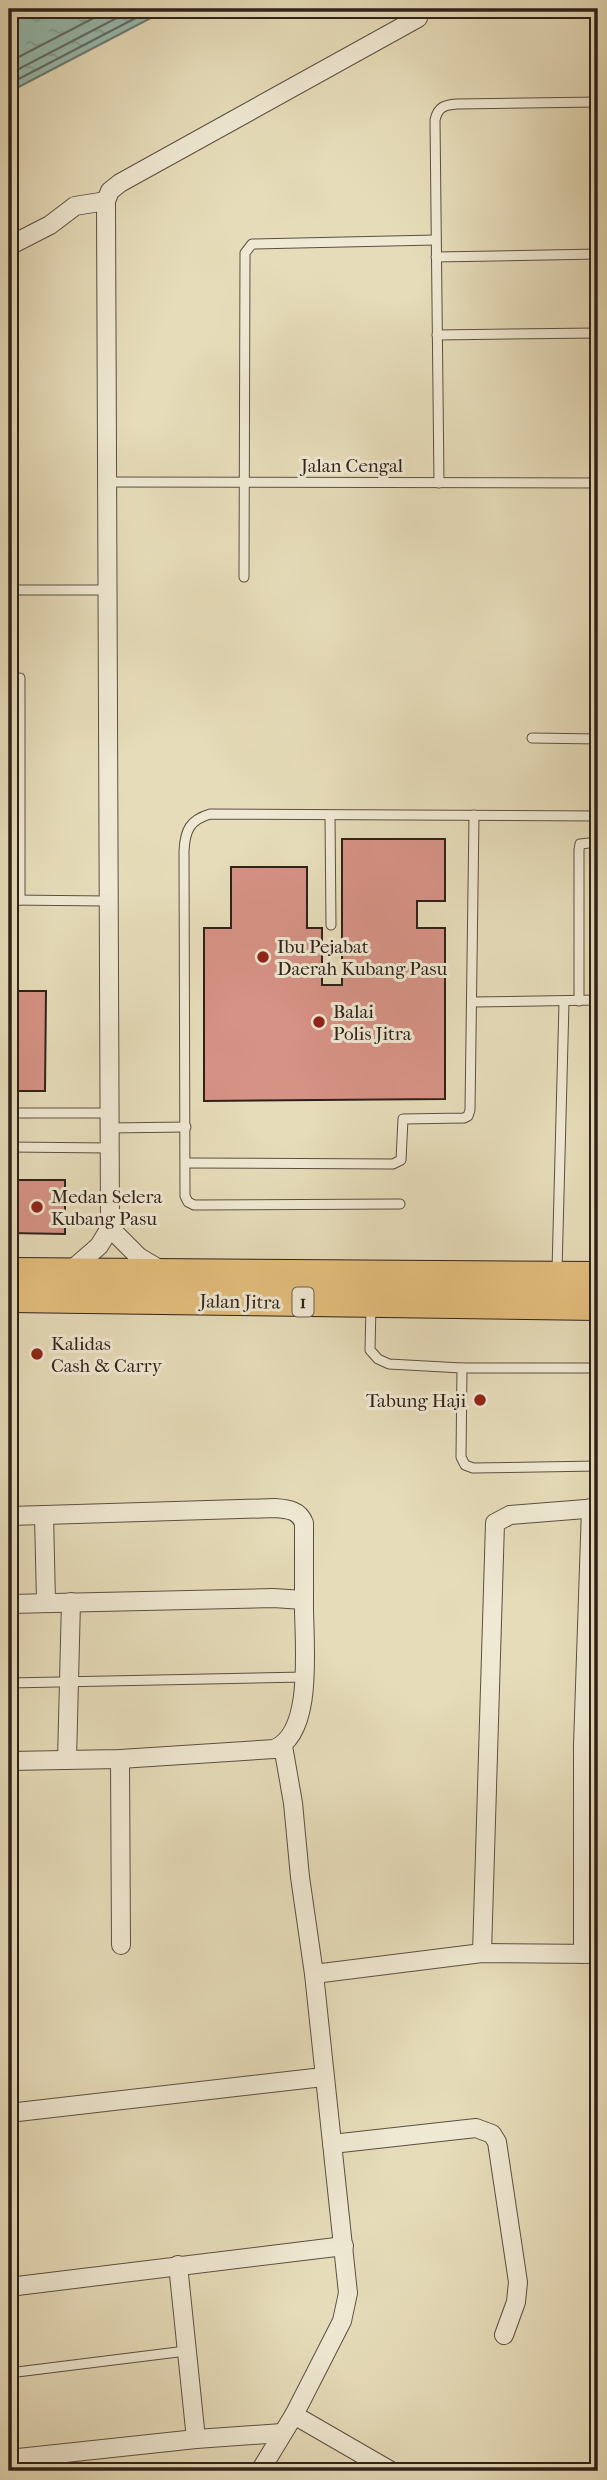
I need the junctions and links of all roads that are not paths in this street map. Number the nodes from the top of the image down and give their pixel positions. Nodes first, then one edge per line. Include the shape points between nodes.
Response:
1 (418, 18) dead end
2 (598, 102) edge
3 (106, 201) junction
4 (435, 240) junction
5 (9, 246) edge
6 (598, 254) edge
7 (436, 257) junction
8 (598, 333) edge
9 (437, 335) junction
10 (106, 482) junction
11 (598, 482) edge
12 (244, 483) junction
13 (439, 483) junction
14 (244, 577) dead end
15 (9, 590) edge
16 (107, 590) junction
17 (20, 678) dead end
18 (532, 738) dead end
19 (598, 739) edge
20 (474, 815) junction
21 (330, 816) junction
22 (598, 816) edge
23 (598, 842) edge
24 (9, 900) edge
25 (20, 900) junction
26 (108, 901) junction
27 (331, 925) dead end
28 (598, 1000) edge
29 (579, 1001) junction
30 (473, 1002) junction
31 (564, 1002) junction
32 (9, 1114) edge
33 (108, 1120) junction
34 (186, 1127) junction
35 (9, 1147) edge
36 (108, 1148) junction
37 (187, 1163) junction
38 (400, 1205) dead end
39 (110, 1228) junction
40 (9, 1273) edge
41 (66, 1273) junction
42 (170, 1273) junction
43 (557, 1276) junction
44 (598, 1277) edge
45 (9, 1297) edge
46 (371, 1303) junction
47 (598, 1305) edge
48 (461, 1368) junction
49 (598, 1368) edge
50 (598, 1466) edge
51 (595, 1508) edge
52 (44, 1515) junction
53 (9, 1516) edge
54 (304, 1600) junction
55 (46, 1602) junction
56 (71, 1602) junction
57 (9, 1604) edge
58 (305, 1677) junction
59 (69, 1682) junction
60 (9, 1683) edge
61 (283, 1746) junction
62 (120, 1759) junction
63 (67, 1760) junction
64 (9, 1761) edge
65 (121, 1945) dead end
66 (482, 1954) junction
67 (591, 1954) edge
68 (314, 1974) junction
69 (323, 2077) junction
70 (9, 2113) edge
71 (332, 2144) junction
72 (344, 2246) junction
73 (178, 2265) junction
74 (9, 2287) edge
75 (504, 2335) dead end
76 (186, 2351) junction
77 (9, 2373) edge
78 (294, 2415) junction
79 (282, 2433) junction
80 (196, 2439) junction
81 (9, 2459) edge
82 (71, 2462) edge
83 (260, 2471) edge
84 (391, 2471) edge

1 - 3 street via 120,183
2 - 4 lane via 444,105 435,120
3 - 5 street via 75,206
3 - 10 street
4 - 7 lane
4 - 12 lane via 252,244 245,253
6 - 7 lane
7 - 9 lane
8 - 9 lane
9 - 13 lane
10 - 12 lane, Jalan Cengal
10 - 16 street
11 - 13 lane, Jalan Cengal
12 - 13 lane, Jalan Cengal
12 - 14 lane
15 - 16 lane
16 - 26 street
17 - 25 lane
18 - 19 lane
20 - 21 lane
20 - 22 lane
20 - 30 lane
21 - 27 lane
21 - 34 lane via 210,814 190,824 184,851
23 - 29 lane via 580,844 579,850
24 - 25 lane
25 - 26 lane
26 - 33 street
28 - 29 lane
29 - 31 lane
30 - 31 lane
30 - 37 lane via 468,1116 403,1119 399,1163
31 - 43 lane
32 - 33 lane
33 - 34 lane
33 - 36 street
34 - 37 lane
35 - 36 lane
36 - 39 street
37 - 38 lane via 185,1196 194,1205
39 - 41 street via 88,1257
39 - 42 street via 139,1257
40 - 41 highway, Jalan Jitra / 1
41 - 42 highway, Jalan Jitra / 1
42 - 43 highway, Jalan Jitra / 1
43 - 44 highway, Jalan Jitra / 1
45 - 46 highway, Jalan Jitra / 1
46 - 47 highway, Jalan Jitra / 1
46 - 48 lane via 370,1350 378,1359 389,1364
48 - 49 lane
48 - 50 lane via 461,1457 465,1465
51 - 66 street via 510,1515 495,1523
51 - 67 street via 583,1745
52 - 53 street
52 - 54 street via 293,1510 304,1523
52 - 55 street
54 - 56 street
54 - 58 street
55 - 56 street
55 - 57 street
56 - 59 street
58 - 59 lane
58 - 61 street via 298,1718
59 - 60 lane
59 - 63 street
61 - 62 street via 262,1752
61 - 68 street
62 - 63 street
62 - 65 street
63 - 64 street
66 - 67 street
66 - 68 street
68 - 69 street
69 - 70 street
69 - 71 street
71 - 72 street
71 - 75 street via 475,2128 492,2134 497,2142 518,2282
72 - 73 street
72 - 78 street via 347,2305
73 - 74 street
73 - 76 street
76 - 77 lane
76 - 80 street
78 - 79 street
78 - 84 street
79 - 80 street
79 - 83 street
80 - 82 street
81 - 82 street

